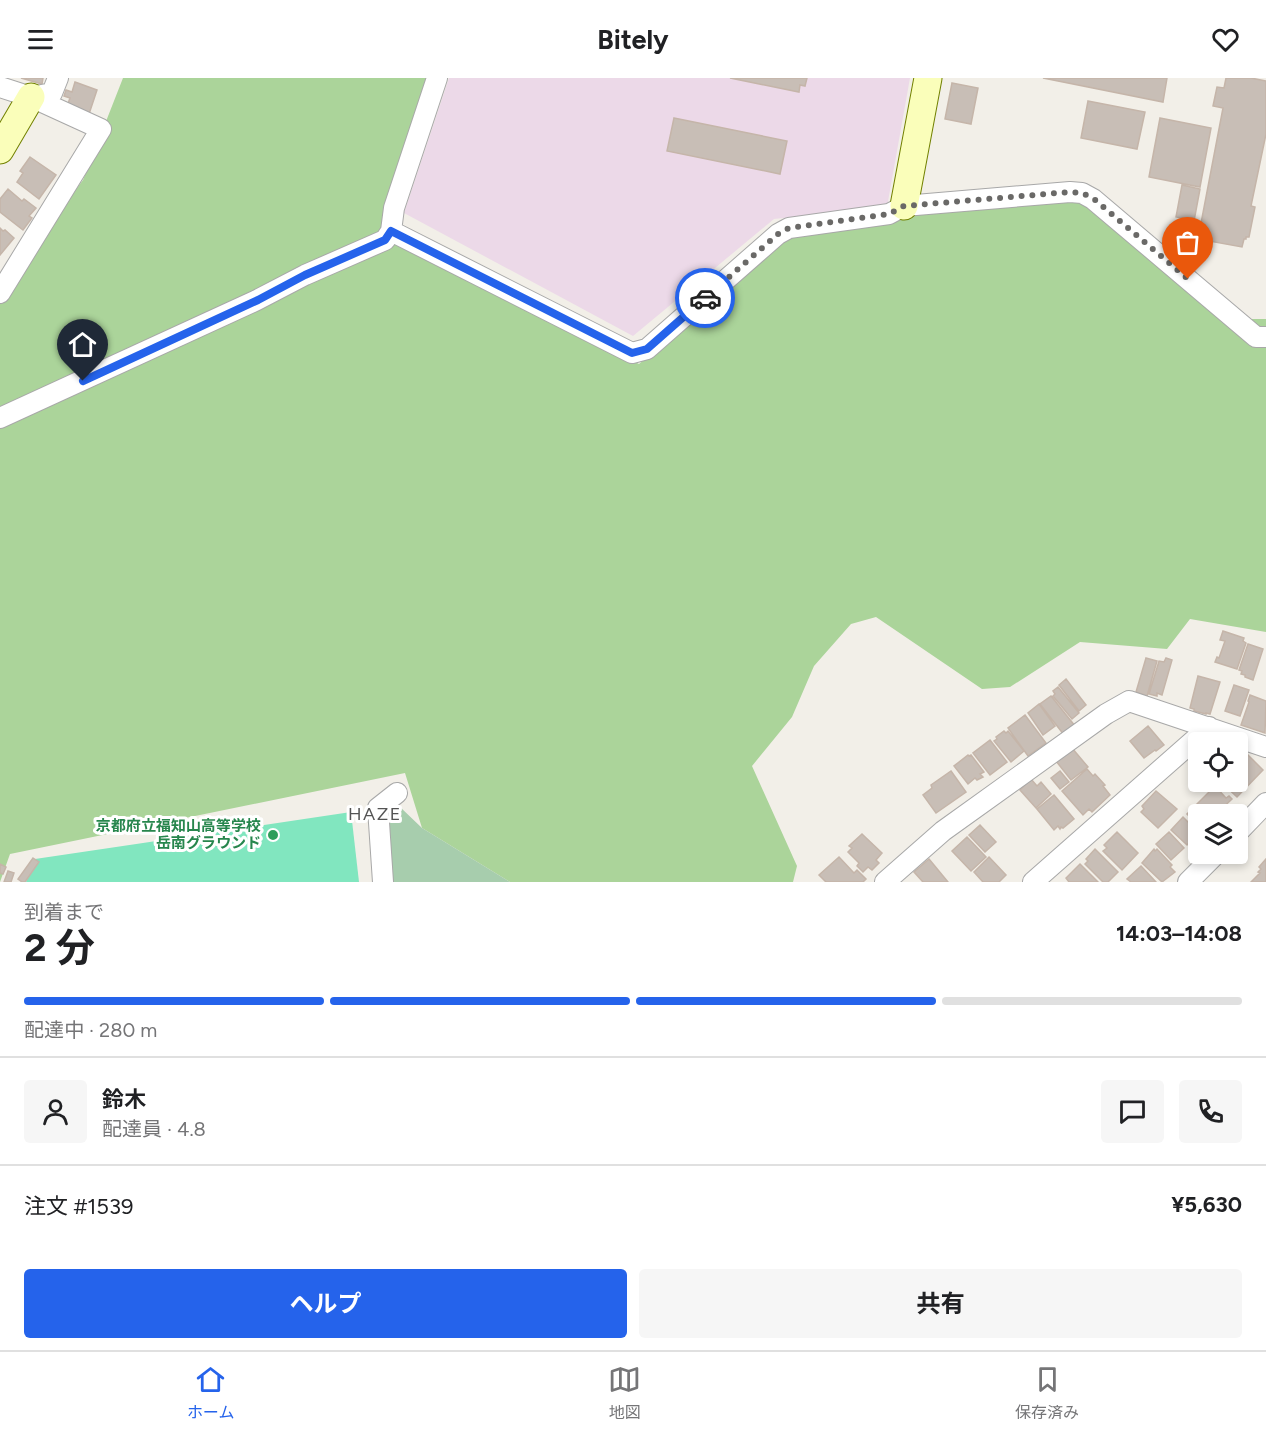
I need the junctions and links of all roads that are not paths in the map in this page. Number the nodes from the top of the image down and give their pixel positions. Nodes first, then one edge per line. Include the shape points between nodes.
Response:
1 (58, 78) edge
2 (437, 78) edge
3 (928, 78) edge
4 (0, 87) edge
5 (32, 97) junction
6 (0, 150) edge
7 (904, 206) junction
8 (391, 231) junction
9 (0, 293) edge
10 (1266, 337) edge
11 (0, 418) edge
12 (1209, 727) junction
13 (1266, 747) edge
14 (397, 793) dead end
15 (1266, 803) edge
16 (1248, 822) edge
17 (1206, 864) edge
18 (383, 882) edge
19 (885, 882) edge
20 (1033, 882) edge
21 (1188, 882) edge

1 - 5 street via 52,93
2 - 8 street via 394,208
3 - 7 street
4 - 5 street
5 - 6 street
5 - 9 street via 101,129
7 - 8 street via 889,214 789,228 647,349 632,353
7 - 10 street via 1082,193 1094,199 1256,337
8 - 11 street via 385,240
12 - 13 street
12 - 19 street via 1129,701 943,831
12 - 20 street
14 - 18 street via 378,808
15 - 16 street
17 - 21 street

